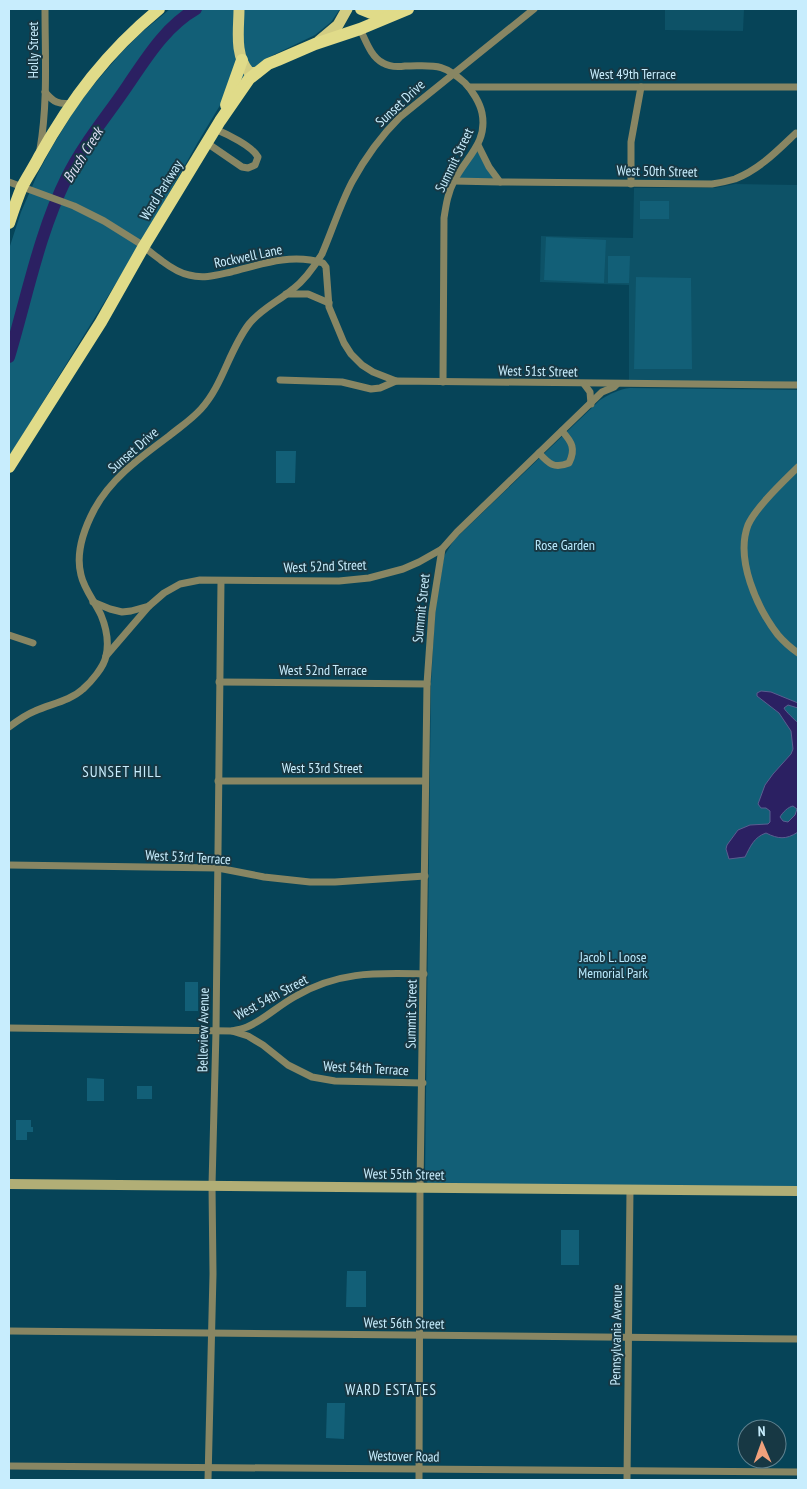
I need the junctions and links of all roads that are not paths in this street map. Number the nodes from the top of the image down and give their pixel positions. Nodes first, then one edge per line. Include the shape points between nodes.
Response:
1 (45, 9) edge
2 (159, 9) edge
3 (242, 9) edge
4 (347, 9) edge
5 (357, 9) edge
6 (362, 9) edge
7 (408, 9) edge
8 (534, 9) edge
9 (394, 14) junction
10 (360, 29) junction
11 (315, 44) junction
12 (242, 60) junction
13 (257, 73) junction
14 (454, 73) junction
15 (469, 87) junction
16 (641, 87) junction
17 (798, 87) edge
18 (45, 92) junction
19 (72, 103) junction
20 (218, 125) junction
21 (798, 133) edge
22 (207, 143) junction
23 (478, 145) junction
24 (39, 157) junction
25 (454, 181) junction
26 (9, 182) edge
27 (500, 182) junction
28 (631, 184) junction
29 (22, 187) junction
30 (9, 223) edge
31 (144, 246) junction
32 (318, 262) junction
33 (286, 294) junction
34 (329, 303) junction
35 (280, 380) dead end
36 (396, 381) junction
37 (444, 382) junction
38 (584, 384) junction
39 (617, 384) junction
40 (798, 385) edge
41 (591, 404) junction
42 (562, 431) junction
43 (539, 453) junction
44 (9, 467) edge
45 (798, 467) edge
46 (442, 549) junction
47 (221, 581) junction
48 (93, 602) junction
49 (149, 606) junction
50 (9, 635) edge
51 (33, 643) dead end
52 (798, 653) edge
53 (106, 656) junction
54 (219, 682) junction
55 (427, 684) junction
56 (9, 727) edge
57 (218, 781) junction
58 (426, 781) junction
59 (9, 865) edge
60 (218, 868) junction
61 (424, 876) junction
62 (424, 974) junction
63 (9, 1028) edge
64 (216, 1030) junction
65 (232, 1031) junction
66 (422, 1083) junction
67 (9, 1184) edge
68 (212, 1185) junction
69 (420, 1188) junction
70 (630, 1189) junction
71 (798, 1191) edge
72 (9, 1331) edge
73 (211, 1333) junction
74 (420, 1335) junction
75 (628, 1337) junction
76 (798, 1339) edge
77 (9, 1466) edge
78 (209, 1467) junction
79 (419, 1469) junction
80 (627, 1471) junction
81 (798, 1472) edge
82 (208, 1480) edge
83 (418, 1480) edge
84 (627, 1480) edge

1 - 18 street, Holly Street
2 - 19 highway via 116,48
3 - 12 main road via 239,47
4 - 11 main road via 338,25
5 - 10 highway
6 - 9 highway via 371,13
7 - 9 highway, Ward Parkway
8 - 14 street, Sunset Drive
9 - 10 highway, Ward Parkway
10 - 11 highway, Ward Parkway
10 - 14 street, Summit Street via 373,54 384,64 396,67 436,66
11 - 13 highway, Ward Parkway via 273,62
12 - 13 main road via 249,72
12 - 20 highway
13 - 20 highway, Ward Parkway via 238,94
14 - 15 street, Summit Street
14 - 32 street, Sunset Drive via 400,117 376,144 351,184
15 - 16 street, West 49th Terrace
15 - 23 street, Summit Street via 481,108 483,120
16 - 17 street, West 49th Terrace
16 - 28 street via 632,142
18 - 19 street, Holly Street via 57,103
18 - 24 street, Holly Street
19 - 24 highway
20 - 22 highway, Ward Parkway
20 - 22 street via 256,152 257,161 252,167 242,167
21 - 28 street, West 50th Street via 764,163 734,179 712,184
22 - 31 highway, Ward Parkway
23 - 25 street, Summit Street
23 - 27 street
24 - 29 highway
25 - 27 street, West 50th Street
25 - 37 street, Summit Street via 444,218
26 - 29 street
27 - 28 street, West 50th Street
29 - 30 highway
29 - 31 street, Rockwell Lane via 74,206
31 - 32 street, Rockwell Lane via 169,267 200,277 280,260
31 - 44 highway, Ward Parkway via 96,330
32 - 33 street, Sunset Drive
32 - 34 street via 326,267
33 - 34 street via 308,294
33 - 48 street, Sunset Drive via 250,324 217,388 201,409 134,462 95,508 81,542 79,564 81,577
34 - 36 street via 351,354 373,372
35 - 36 street, West 51st Street via 342,382 371,390
36 - 37 street, West 51st Street
37 - 38 street, West 51st Street
38 - 39 street, West 51st Street
38 - 41 street via 590,392
39 - 40 street, West 51st Street
39 - 41 street, West 52nd Street via 602,392
41 - 42 street, West 52nd Street
42 - 43 street, West 52nd Street
42 - 43 street via 573,449 569,463 554,465
43 - 46 street, West 52nd Street
45 - 52 street via 751,519 745,548 748,576 756,598 778,635
46 - 47 street, West 52nd Street via 403,569 363,579
46 - 55 street, Summit Street via 432,612
47 - 49 street, West 52nd Street via 200,580 180,584 164,592
47 - 54 street, Belleview Avenue
48 - 49 street, West 52nd Street via 122,612
48 - 53 street, Sunset Drive via 105,626
49 - 53 street
50 - 51 street
53 - 56 street via 81,691 35,711
54 - 55 street, West 52nd Terrace
54 - 57 street, Belleview Avenue
55 - 58 street, Summit Street
57 - 58 street, West 53rd Street
57 - 60 street, Belleview Avenue
58 - 61 street, Summit Street
59 - 60 street, West 53rd Terrace
60 - 61 street, West 53rd Terrace via 310,882
60 - 64 street, Belleview Avenue
61 - 62 street, Summit Street
62 - 65 street, West 54th Street via 370,973 333,980 298,995 247,1027
62 - 66 street, Summit Street
63 - 64 street, West 54th Street
64 - 65 street, West 54th Street
64 - 68 street, Belleview Avenue
65 - 66 street, West 54th Terrace via 248,1036 288,1065 312,1077 335,1081
66 - 69 street, Summit Street
67 - 68 main road, West 55th Street
68 - 69 main road, West 55th Street
68 - 73 street, Belleview Avenue
69 - 70 main road, West 55th Street
69 - 74 street, Summit Street
70 - 71 main road, West 55th Street
70 - 75 street, Pennsylvania Avenue
72 - 73 street, West 56th Street
73 - 74 street, West 56th Street
73 - 78 street, Belleview Avenue
74 - 75 street, West 56th Street
74 - 79 street, Summit Street
75 - 76 street, West 56th Street
75 - 80 street, Pennsylvania Avenue
77 - 78 street, Westover Road
78 - 79 street, Westover Road
78 - 82 street, Belleview Avenue
79 - 80 street, Westover Road
79 - 83 street, Summit Street
80 - 81 street, Westover Road
80 - 84 street, Pennsylvania Avenue

